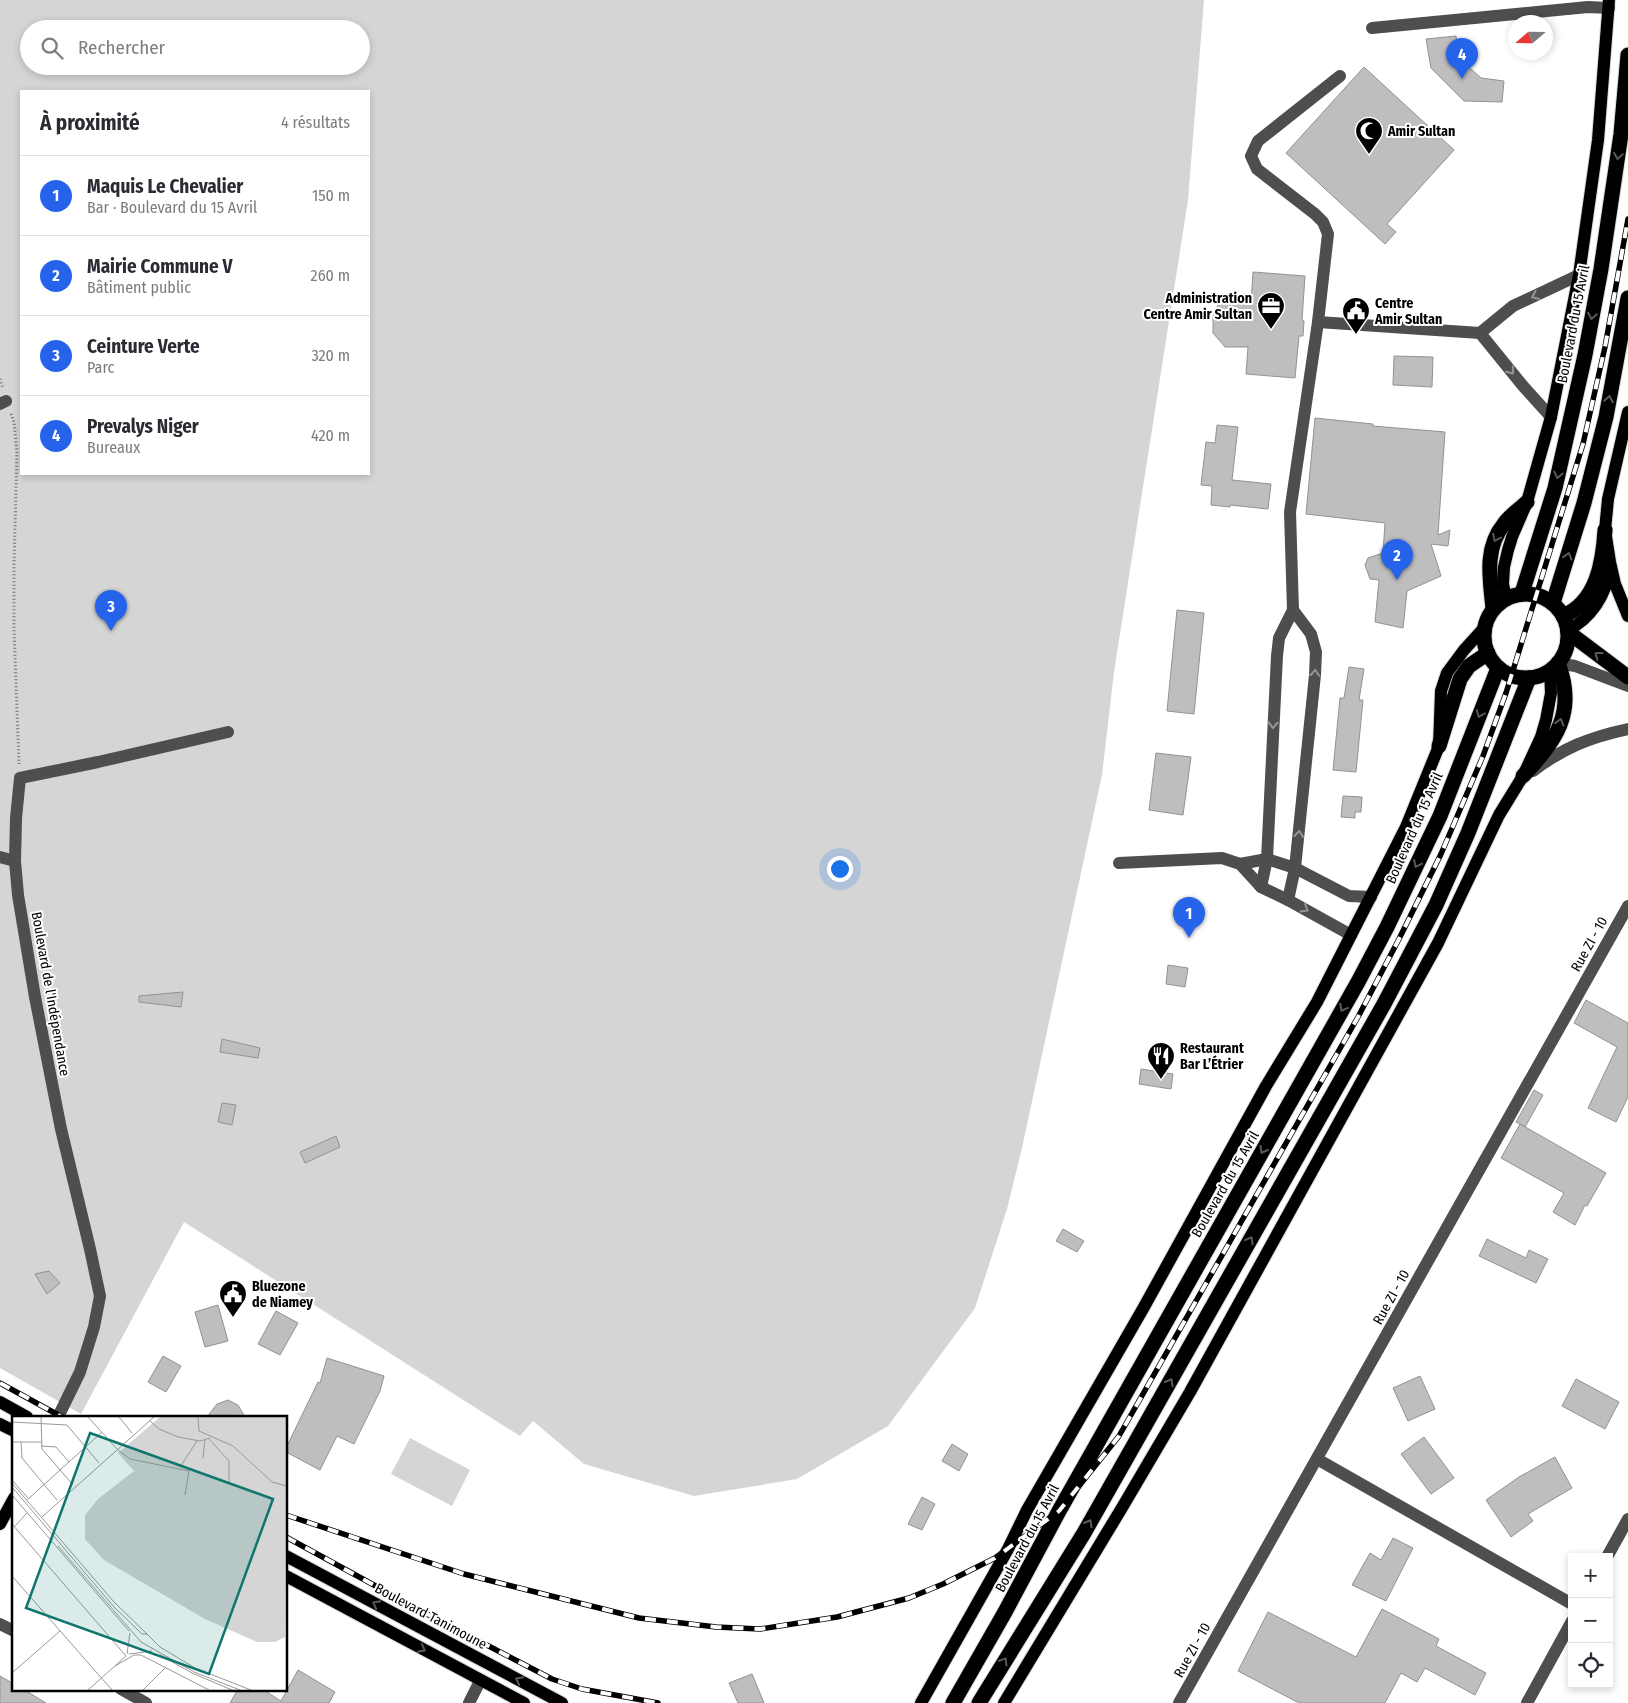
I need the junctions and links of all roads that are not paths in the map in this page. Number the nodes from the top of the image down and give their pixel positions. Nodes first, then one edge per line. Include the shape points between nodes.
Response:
1 (1609, 4) edge
2 (1372, 28) dead end
3 (1628, 55) edge
4 (1340, 76) dead end
5 (1579, 275) junction
6 (1628, 298) edge
7 (1318, 322) junction
8 (1480, 333) junction
9 (1628, 412) edge
10 (1551, 417) junction
11 (1527, 502) junction
12 (1605, 530) junction
13 (1610, 562) junction
14 (1522, 593) junction
15 (1506, 598) junction
16 (1553, 603) junction
17 (1493, 608) junction
18 (1293, 610) junction
19 (1628, 616) edge
20 (1566, 626) junction
21 (1484, 628) junction
22 (1488, 653) junction
23 (1554, 667) junction
24 (1498, 668) junction
25 (1628, 677) edge
26 (1529, 678) junction
27 (1628, 686) edge
28 (1628, 729) edge
29 (228, 732) dead end
30 (1439, 746) junction
31 (1521, 779) junction
32 (0, 857) edge
33 (1267, 859) junction
34 (15, 861) junction
35 (1119, 863) dead end
36 (1240, 864) junction
37 (1295, 868) junction
38 (1261, 887) junction
39 (1371, 897) junction
40 (1288, 900) junction
41 (1628, 906) edge
42 (1351, 935) junction
43 (0, 1402) edge
44 (25, 1416) edge
45 (58, 1416) edge
46 (0, 1424) edge
47 (12, 1430) edge
48 (1317, 1459) junction
49 (12, 1502) edge
50 (1628, 1519) edge
51 (0, 1524) edge
52 (1609, 1553) edge
53 (288, 1557) edge
54 (288, 1577) edge
55 (1568, 1602) edge
56 (0, 1624) edge
57 (1568, 1629) edge
58 (12, 1630) edge
59 (480, 1681) junction
60 (123, 1690) edge
61 (140, 1698) edge
62 (469, 1703) edge
63 (524, 1703) edge
64 (562, 1703) edge
65 (920, 1703) edge
66 (953, 1703) edge
67 (979, 1703) edge
68 (1004, 1703) edge
69 (1179, 1703) edge
70 (1527, 1703) edge

1 - 2 street
1 - 5 main road, Boulevard du 15 Avril via 1598,140
3 -> 14 highway, Boulevard du 15 Avril via 1621,134 1585,355 1554,488
4 - 7 street via 1258,141 1252,156 1257,169 1315,214 1328,234
5 -> 8 street via 1513,306
5 - 10 main road, Boulevard du 15 Avril
16 -> 6 highway via 1606,417
7 - 8 street
7 - 18 street via 1290,512
8 -> 10 street
9 - 12 main road via 1608,499
10 - 11 main road, Boulevard du 15 Avril
11 - 15 main road, Boulevard du 15 Avril via 1512,536 1504,567
11 -> 17 highway via 1504,523 1493,545 1489,562
12 - 13 main road
12 - 20 highway via 1600,569
13 - 19 main road
13 - 20 main road via 1602,596 1579,624
14 - 15 highway
14 - 16 highway via 1538,594
15 - 17 highway
16 - 20 highway
17 - 21 highway
18 -> 33 street via 1279,638 1276,656
37 -> 18 street via 1316,652 1310,634
20 - 23 highway via 1568,643
25 -> 20 highway
21 - 22 highway
21 - 30 main road via 1447,673 1441,691
22 - 24 highway
22 - 30 highway via 1469,666 1460,679
23 - 26 highway
23 - 27 street via 1566,663
23 - 31 highway via 1562,674 1565,690 1561,724 1552,742
24 - 26 highway via 1519,678
24 -> 66 highway, Boulevard du 15 Avril via 1440,816 1387,927
67 -> 26 highway via 1084,1533 1384,1004 1436,905
28 - 31 street via 1580,742
29 - 34 street, Boulevard de l'Indépendance via 20,778
30 - 39 main road, Boulevard du 15 Avril via 1406,827
31 - 68 main road via 1499,815 1438,943 1195,1383
32 - 34 street
33 - 36 street
33 - 37 street
33 - 38 street
34 - 45 street, Boulevard de l'Indépendance via 38,1016 100,1296 80,1372
35 - 36 street via 1222,858
36 - 38 street
37 - 39 street via 1349,896
37 - 40 street
38 - 40 street
39 - 42 main road, Boulevard du 15 Avril
40 -> 42 street
41 - 48 street, Rue ZI - 10
42 - 65 main road, Boulevard du 15 Avril
43 - 44 main road
46 - 47 main road
48 - 55 street
48 - 69 street, Rue ZI - 10
49 - 51 main road
50 - 52 street
64 -> 53 main road, Boulevard Tanimoune
54 -> 59 main road
56 - 58 street
57 - 70 street
59 - 62 street
59 - 63 main road
60 - 61 street

